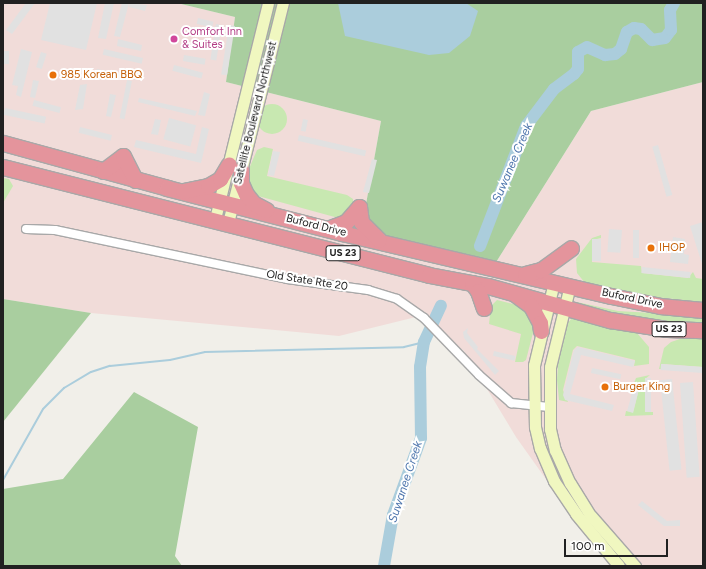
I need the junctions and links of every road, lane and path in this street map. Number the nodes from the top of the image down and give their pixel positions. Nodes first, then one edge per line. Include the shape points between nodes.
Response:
1 (268, 3) edge
2 (283, 3) edge
3 (3, 143) edge
4 (3, 167) edge
5 (235, 167) junction
6 (180, 192) junction
7 (226, 204) junction
8 (279, 217) junction
9 (221, 221) junction
10 (26, 229) dead end
11 (326, 229) junction
12 (381, 242) junction
13 (570, 248) dead end
14 (522, 274) junction
15 (554, 282) junction
16 (472, 283) junction
17 (570, 285) junction
18 (508, 291) junction
19 (550, 302) junction
20 (566, 306) junction
21 (703, 310) edge
22 (703, 330) edge
23 (541, 331) junction
24 (534, 404) junction
25 (549, 407) junction
26 (619, 566) edge
27 (635, 566) edge

1 - 5 main road, Satellite Boulevard Northwest
2 - 5 main road, Satellite Boulevard Northwest
3 - 6 highway, Buford Drive / US 23 via 103,171 123,156 135,180
4 - 9 highway, Buford Drive / US 23
5 - 6 highway via 208,186
5 - 7 main road, Satellite Boulevard Northwest
5 - 8 highway via 246,194 253,203
6 - 7 highway, Buford Drive / US 23
7 - 8 highway, Buford Drive / US 23
7 - 9 main road, Satellite Boulevard Northwest
8 - 11 highway, Buford Drive / US 23
9 - 16 highway, Buford Drive / US 23 via 392,266
10 - 24 street, Old State Rte 20 via 55,230 287,279 368,290 397,299 424,318 479,375 511,403
11 - 12 highway, Buford Drive / US 23
11 - 12 highway via 346,222 359,207 361,222
12 - 14 highway, Buford Drive / US 23
13 - 14 highway via 541,270
14 - 15 highway, Buford Drive / US 23
15 - 17 highway, Buford Drive / US 23
15 - 19 main road
16 - 18 highway, Buford Drive / US 23
16 - 18 highway via 484,308 491,299
17 - 20 main road
17 - 21 highway, Buford Drive / US 23 via 660,306
18 - 19 highway, Buford Drive / US 23
18 - 23 highway via 531,306 540,323
19 - 20 highway, Buford Drive / US 23
19 - 23 main road
20 - 22 highway, Buford Drive / US 23 via 635,324
20 - 25 main road via 550,367
23 - 24 main road via 534,365
24 - 25 street, Old State Rte 20
24 - 26 main road via 535,427 540,448 554,481 576,514
25 - 27 main road via 555,450 570,483 591,516

